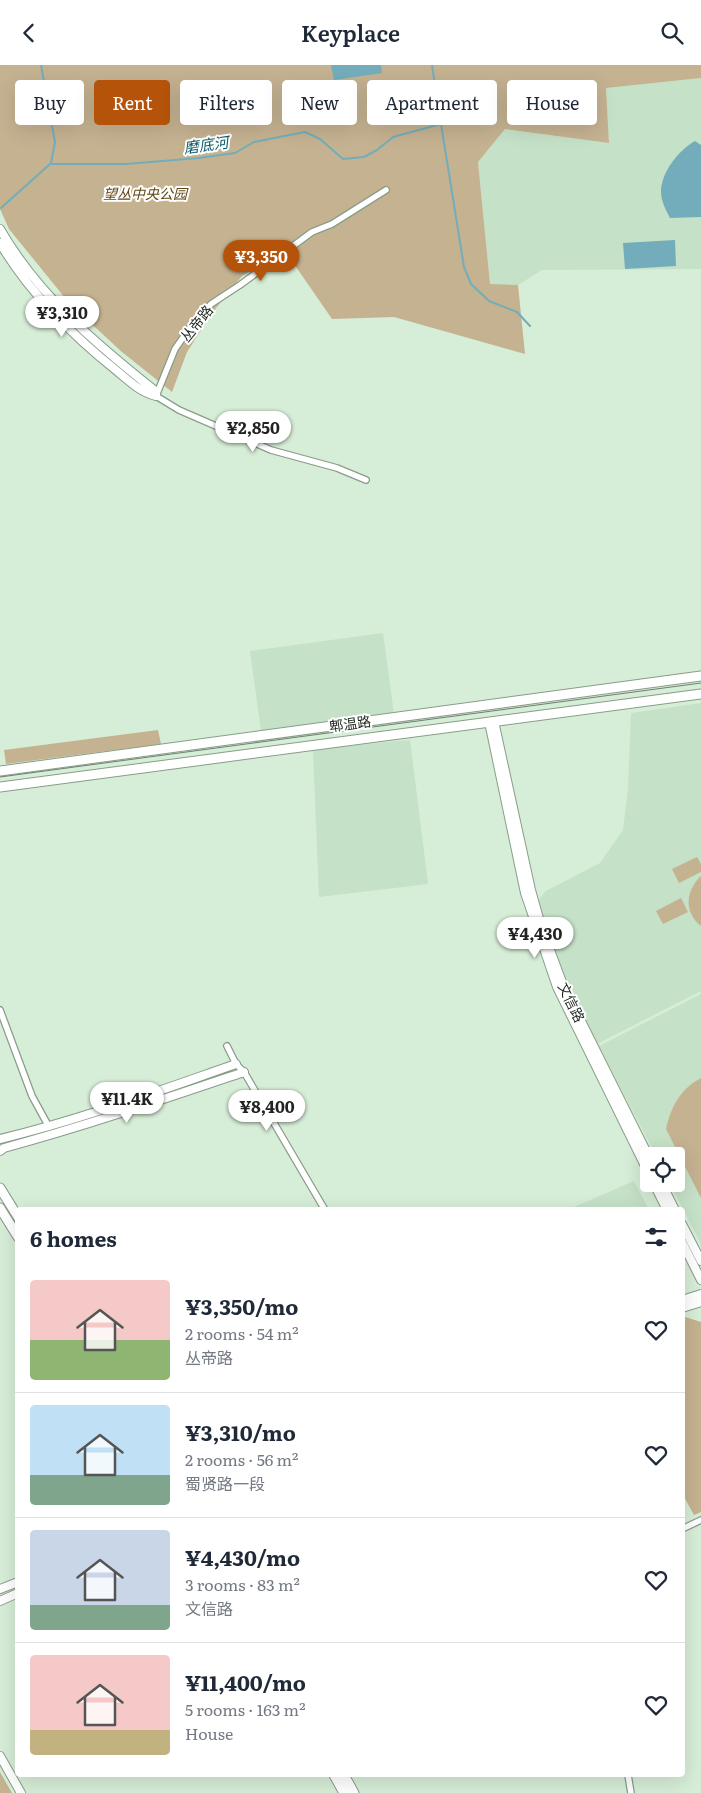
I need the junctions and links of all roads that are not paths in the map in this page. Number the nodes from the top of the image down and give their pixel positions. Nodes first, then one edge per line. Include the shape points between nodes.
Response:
1 (386, 190) dead end
2 (0, 229) edge
3 (0, 243) edge
4 (156, 396) junction
5 (366, 480) dead end
6 (701, 676) edge
7 (701, 694) edge
8 (491, 721) junction
9 (0, 771) edge
10 (0, 787) edge
11 (0, 1010) edge
12 (228, 1046) dead end
13 (236, 1064) junction
14 (244, 1072) junction
15 (48, 1127) junction
16 (0, 1139) edge
17 (644, 1147) edge
18 (0, 1151) edge
19 (640, 1156) edge
20 (0, 1188) edge
21 (658, 1192) edge
22 (666, 1192) edge
23 (323, 1207) edge
24 (666, 1207) edge
25 (674, 1207) edge
26 (0, 1208) edge
27 (15, 1212) edge
28 (685, 1230) edge
29 (15, 1232) edge
30 (685, 1248) edge
31 (701, 1261) edge
32 (701, 1280) edge
33 (701, 1294) edge
34 (685, 1299) edge
35 (701, 1302) edge
36 (685, 1307) edge
37 (701, 1520) edge
38 (685, 1528) edge
39 (15, 1583) edge
40 (0, 1589) edge
41 (15, 1594) edge
42 (0, 1601) edge
43 (0, 1755) edge
44 (335, 1777) edge
45 (345, 1777) edge
46 (628, 1777) edge
47 (22, 1793) edge
48 (344, 1793) edge
49 (354, 1793) edge
50 (631, 1793) edge

1 - 4 street, 丛帝路 via 332,224 312,232 211,304 175,349
2 - 4 main road via 35,282 103,350 154,390
3 - 4 main road via 39,298 63,323 146,394
4 - 5 street via 178,410 271,450 337,468
6 - 9 main road, 郫温路
7 - 8 main road, 郫温路
8 - 10 main road, 郫温路
8 - 17 main road, 文信路 via 543,932 563,985
8 - 19 main road via 525,893 557,987
11 - 15 street via 32,1096
12 - 13 street
13 - 14 street
13 - 15 main road
14 - 18 main road
14 - 23 street
15 - 16 main road
20 - 27 main road
21 - 24 main road
22 - 25 main road
26 - 29 main road
28 - 31 main road
30 - 32 main road
33 - 34 main road
35 - 36 main road
37 - 38 street
39 - 40 main road
41 - 42 main road
43 - 47 main road
44 - 48 main road
45 - 49 main road
46 - 50 street

